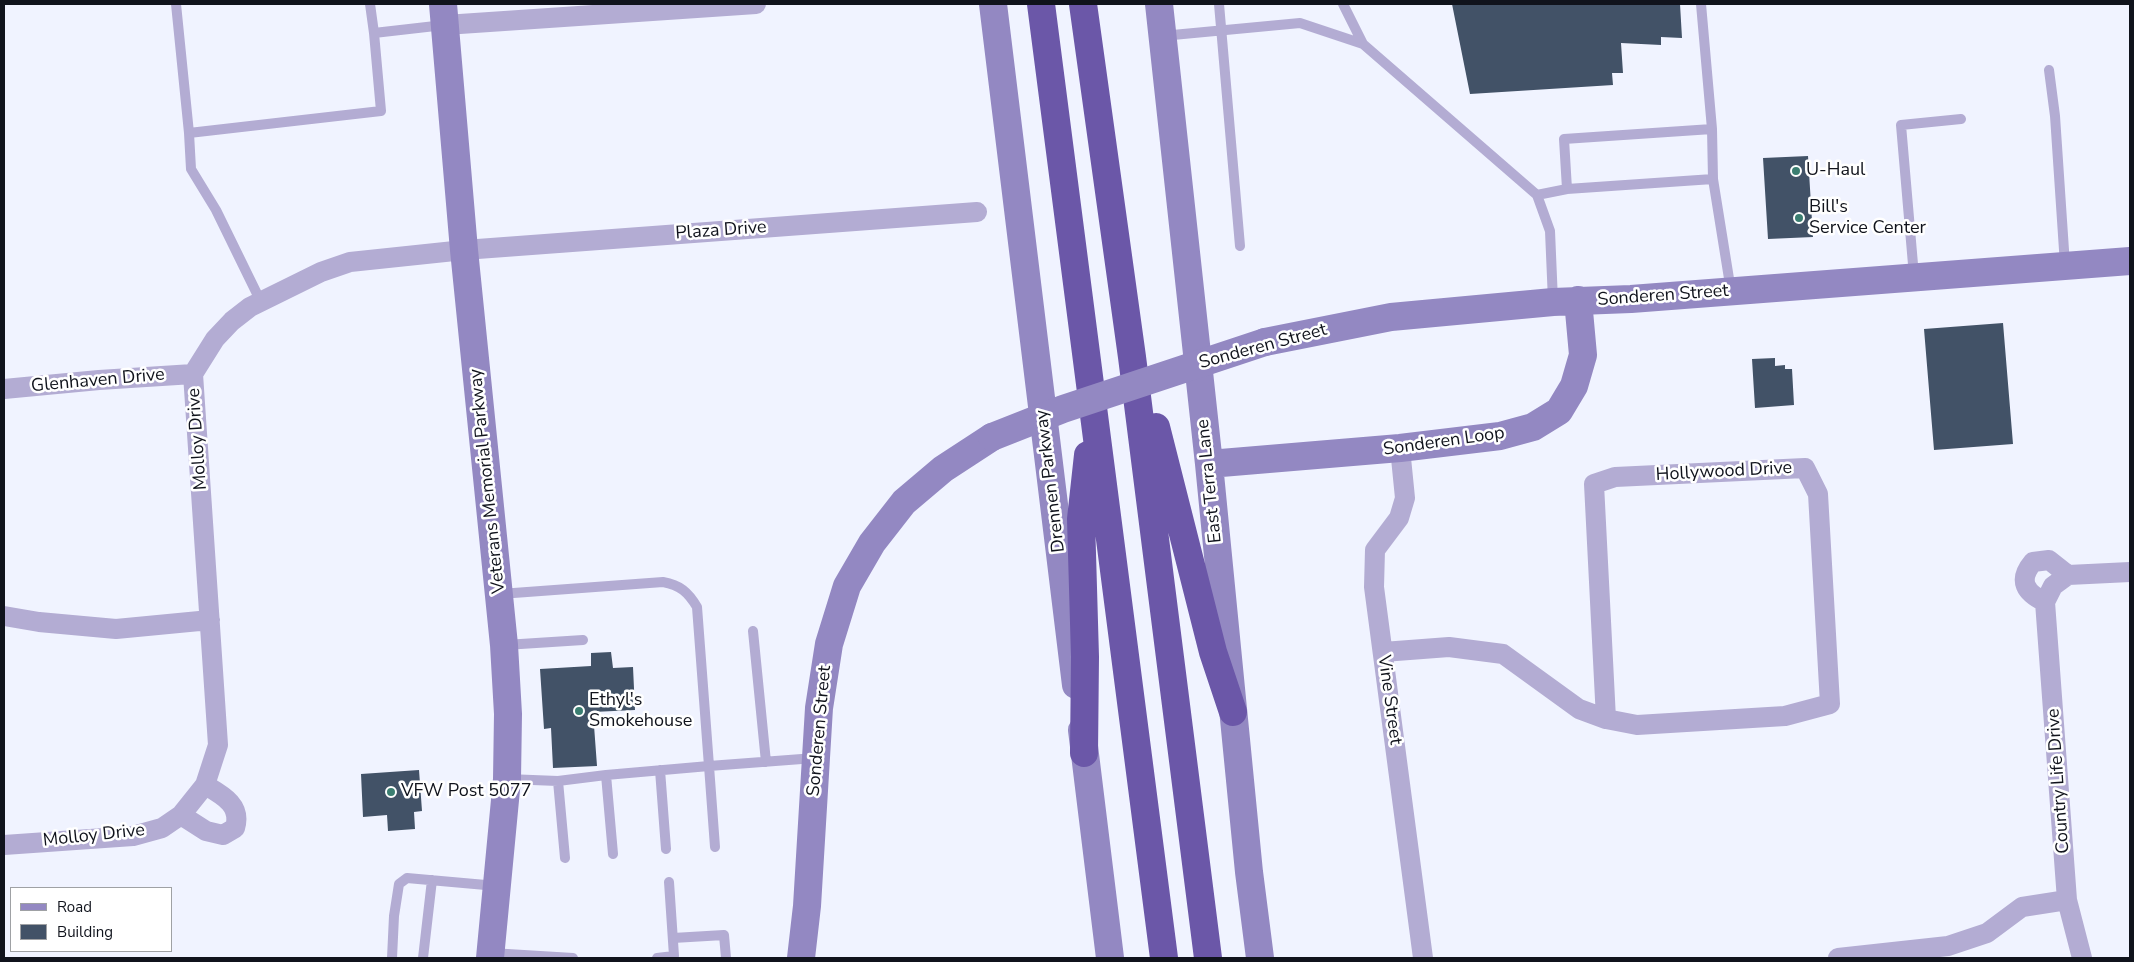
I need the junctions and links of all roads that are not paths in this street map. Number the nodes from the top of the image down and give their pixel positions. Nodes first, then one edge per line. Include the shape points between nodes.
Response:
1 (176, 4) edge
2 (370, 4) edge
3 (756, 4) edge
4 (993, 4) edge
5 (1041, 4) edge
6 (1083, 4) edge
7 (1159, 4) edge
8 (1219, 4) edge
9 (1343, 4) edge
10 (1701, 4) edge
11 (444, 14) edge
12 (1220, 32) junction
13 (374, 33) junction
14 (1162, 36) junction
15 (1363, 44) junction
16 (2048, 70) dead end
17 (1961, 120) dead end
18 (1712, 129) junction
19 (189, 133) junction
20 (1713, 180) junction
21 (1567, 189) junction
22 (1537, 195) junction
23 (977, 212) dead end
24 (1240, 246) dead end
25 (464, 250) junction
26 (2130, 261) edge
27 (2064, 266) junction
28 (1914, 277) junction
29 (1732, 291) junction
30 (1566, 301) junction
31 (261, 302) junction
32 (1132, 357) junction
33 (193, 374) junction
34 (4, 389) edge
35 (1093, 412) junction
36 (1400, 448) junction
37 (1208, 464) junction
38 (2130, 572) edge
39 (2068, 575) junction
40 (499, 594) junction
41 (2045, 602) junction
42 (4, 616) edge
43 (210, 620) junction
44 (753, 631) dead end
45 (583, 640) dead end
46 (504, 645) junction
47 (1383, 652) junction
48 (1233, 712) junction
49 (1606, 719) junction
50 (1084, 753) junction
51 (816, 758) junction
52 (766, 762) junction
53 (709, 766) junction
54 (660, 770) junction
55 (606, 775) junction
56 (507, 779) junction
57 (558, 781) junction
58 (205, 785) junction
59 (181, 815) junction
60 (4, 845) edge
61 (715, 847) dead end
62 (666, 849) dead end
63 (613, 854) dead end
64 (565, 858) dead end
65 (432, 880) junction
66 (669, 882) dead end
67 (498, 886) junction
68 (2067, 900) junction
69 (673, 938) junction
70 (490, 956) edge
71 (392, 958) edge
72 (423, 958) edge
73 (573, 958) edge
74 (657, 958) edge
75 (726, 958) edge
76 (801, 958) edge
77 (1110, 958) edge
78 (1164, 958) edge
79 (1208, 958) edge
80 (1260, 958) edge
81 (1423, 958) edge
82 (1838, 958) edge
83 (2082, 958) edge

1 - 19 lane
2 - 13 lane
3 - 11 street
4 - 50 street, Drennen Parkway
5 - 35 highway
6 - 32 highway
7 - 14 street, East Terra Lane
8 - 12 lane
9 - 15 lane
10 - 18 lane
11 - 13 lane
11 - 25 street, Veterans Memorial Parkway
12 - 14 lane
12 - 15 lane via 1300,23
12 - 24 lane
13 - 19 lane via 382,111
14 - 37 street, East Terra Lane
15 - 22 lane
16 - 27 lane via 2056,116
17 - 28 lane via 1901,124
18 - 20 lane
18 - 21 lane via 1564,139
19 - 31 lane via 190,169 216,210
20 - 21 lane
20 - 29 lane
21 - 22 lane
22 - 30 lane via 1550,231
23 - 25 street, Plaza Drive
25 - 31 street, Molloy Drive via 350,262 321,272
25 - 40 street, Veterans Memorial Parkway
26 - 27 street, Sonderen Street
27 - 28 street, Sonderen Street
28 - 29 street, Sonderen Street
29 - 30 street, Sonderen Street
30 - 36 street, Sonderen Loop via 1584,355 1574,386 1559,411 1533,427 1500,436
30 - 51 street, Sonderen Street, bridge via 1390,317 1265,342 1082,402 992,437 943,469 904,502 872,543 847,586 829,644 819,708
31 - 33 street, Molloy Drive via 232,321 215,339
32 - 48 highway via 1156,426 1213,652
32 - 79 highway
33 - 34 street, Glenhaven Drive
33 - 43 street, Molloy Drive
35 - 50 highway via 1081,519
35 - 78 highway
36 - 37 street, Sonderen Loop
36 - 47 street, Vine Street via 1405,498 1399,518 1376,550 1374,587
37 - 48 street, East Terra Lane
38 - 39 street
39 - 41 street via 2053,586
39 - 41 street via 2049,560 2033,562 2025,571 2025,584 2030,594
40 - 46 street, Veterans Memorial Parkway
40 - 53 lane via 663,582 677,584 690,595 697,608
41 - 68 street, Country Life Drive
42 - 43 street via 116,629
43 - 58 street, Molloy Drive via 218,745
44 - 52 lane
45 - 46 lane
46 - 56 street, Veterans Memorial Parkway
47 - 49 street, Hollywood Drive via 1449,647 1503,654 1579,709
47 - 81 street, Vine Street
48 - 80 street, East Terra Lane
49 - 49 street, Hollywood Drive via 1637,725 1785,716 1830,704 1818,494 1805,468 1616,477 1594,484
50 - 77 street, Drennen Parkway
51 - 52 lane
51 - 76 street, Sonderen Street
52 - 53 lane
53 - 54 lane
53 - 61 lane
54 - 55 lane
54 - 62 lane
55 - 57 lane
55 - 63 lane
56 - 57 lane
56 - 67 street, Veterans Memorial Parkway
57 - 64 lane
58 - 59 street, Molloy Drive
58 - 59 street via 232,804 236,812 235,828 223,835 206,831
59 - 60 street, Molloy Drive via 162,828 134,836
65 - 67 lane
65 - 71 lane via 407,878 399,884
65 - 72 lane
66 - 69 lane
67 - 70 street, Veterans Memorial Parkway
68 - 82 street via 2022,908 1987,933 1948,946
68 - 83 street, Country Life Drive
69 - 74 lane via 674,956
69 - 75 lane via 724,935
70 - 73 lane

